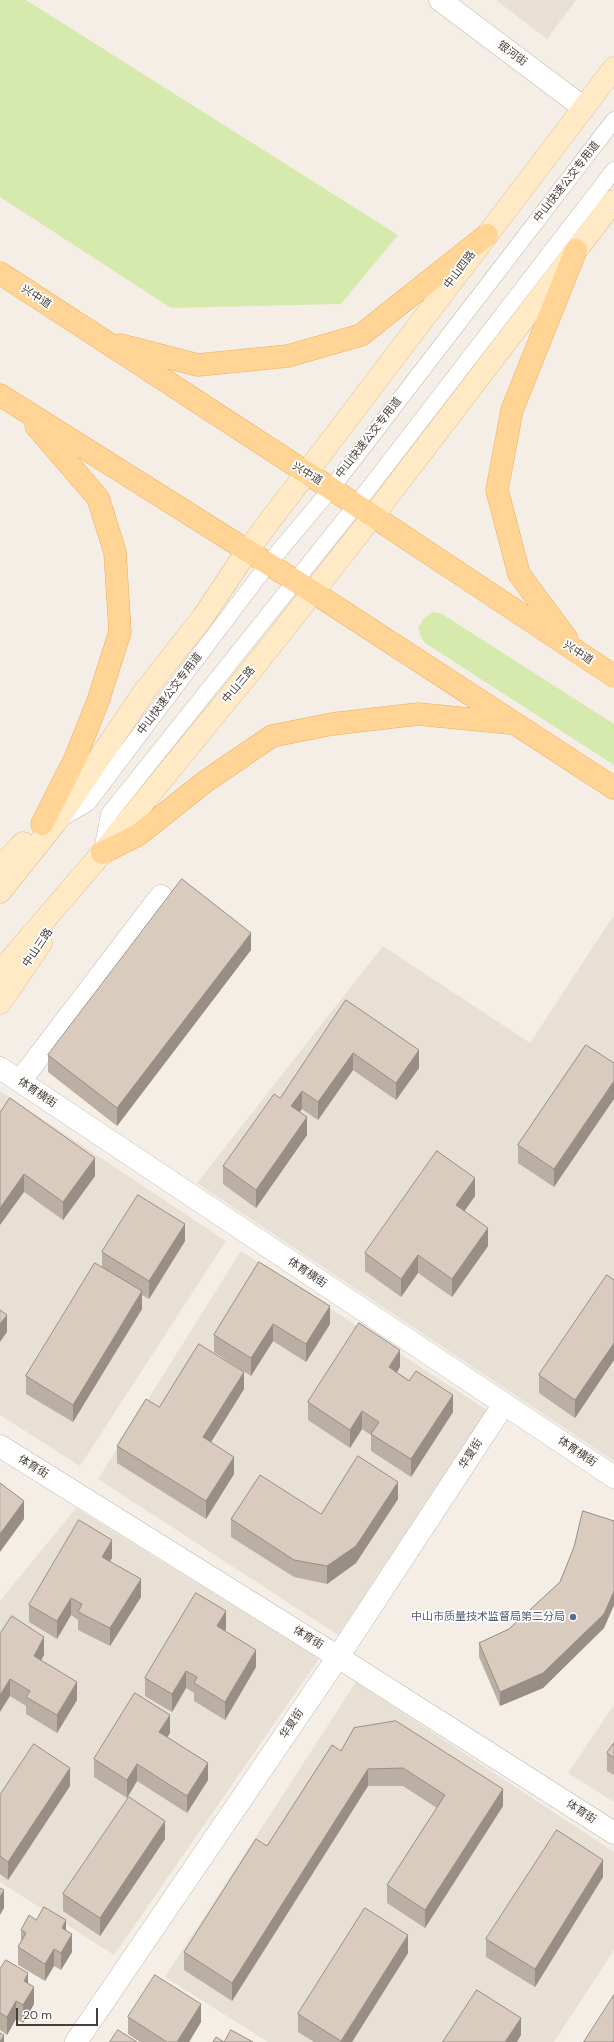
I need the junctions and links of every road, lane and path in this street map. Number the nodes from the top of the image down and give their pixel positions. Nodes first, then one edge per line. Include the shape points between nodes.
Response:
1 (440, 0) edge
2 (614, 68) edge
3 (584, 108) junction
4 (614, 120) edge
5 (614, 170) edge
6 (614, 201) edge
7 (487, 235) junction
8 (576, 250) junction
9 (0, 273) edge
10 (103, 341) junction
11 (0, 395) edge
12 (20, 408) junction
13 (306, 473) junction
14 (331, 489) junction
15 (364, 511) junction
16 (247, 551) junction
17 (268, 564) junction
18 (303, 586) junction
19 (576, 652) junction
20 (614, 676) edge
21 (514, 723) junction
22 (614, 788) edge
23 (49, 823) junction
24 (102, 853) junction
25 (0, 867) edge
26 (0, 892) edge
27 (161, 896) dead end
28 (0, 972) edge
29 (0, 1003) edge
30 (0, 1068) edge
31 (20, 1081) junction
32 (504, 1404) junction
33 (0, 1446) edge
34 (614, 1477) edge
35 (338, 1657) junction
36 (614, 1833) edge
37 (76, 2042) edge

1 - 3 street, 银河街
2 - 3 main road, 中山四路
3 - 7 main road, 中山四路
4 - 14 lane, 中山快速公交专用道
5 - 15 lane
6 - 8 main road
7 - 10 main road via 361,335 288,356 198,365
7 - 13 main road, 中山四路
8 - 15 main road
8 - 19 main road via 512,410 497,490 519,574
9 - 10 main road, 兴中道
10 - 13 main road, 兴中道
11 - 12 main road
12 - 16 main road
12 - 23 main road via 98,498 115,552 120,632 98,701
13 - 14 main road, 兴中道
13 - 16 main road, 中山四路
14 - 15 main road, 兴中道
14 - 17 lane, 中山快速公交专用道
15 - 18 main road, 中山三路
15 - 19 main road, 兴中道
16 - 17 main road
16 - 23 main road via 203,617 144,692
17 - 18 main road
17 - 23 lane, 中山快速公交专用道 via 88,803
18 - 21 main road
18 - 24 main road, 中山三路 via 258,662
19 - 20 main road, 兴中道
21 - 22 main road
21 - 24 main road via 418,714 332,724 272,736 206,781 138,835
23 - 25 main road
23 - 26 main road
24 - 28 main road, 中山三路
24 - 29 main road, 中山三路
27 - 31 street
30 - 31 street, 体育横街
31 - 32 street, 体育横街
32 - 34 street, 体育横街
32 - 35 street, 华夏街
33 - 35 street, 体育街
35 - 36 street, 体育街
35 - 37 street, 华夏街

